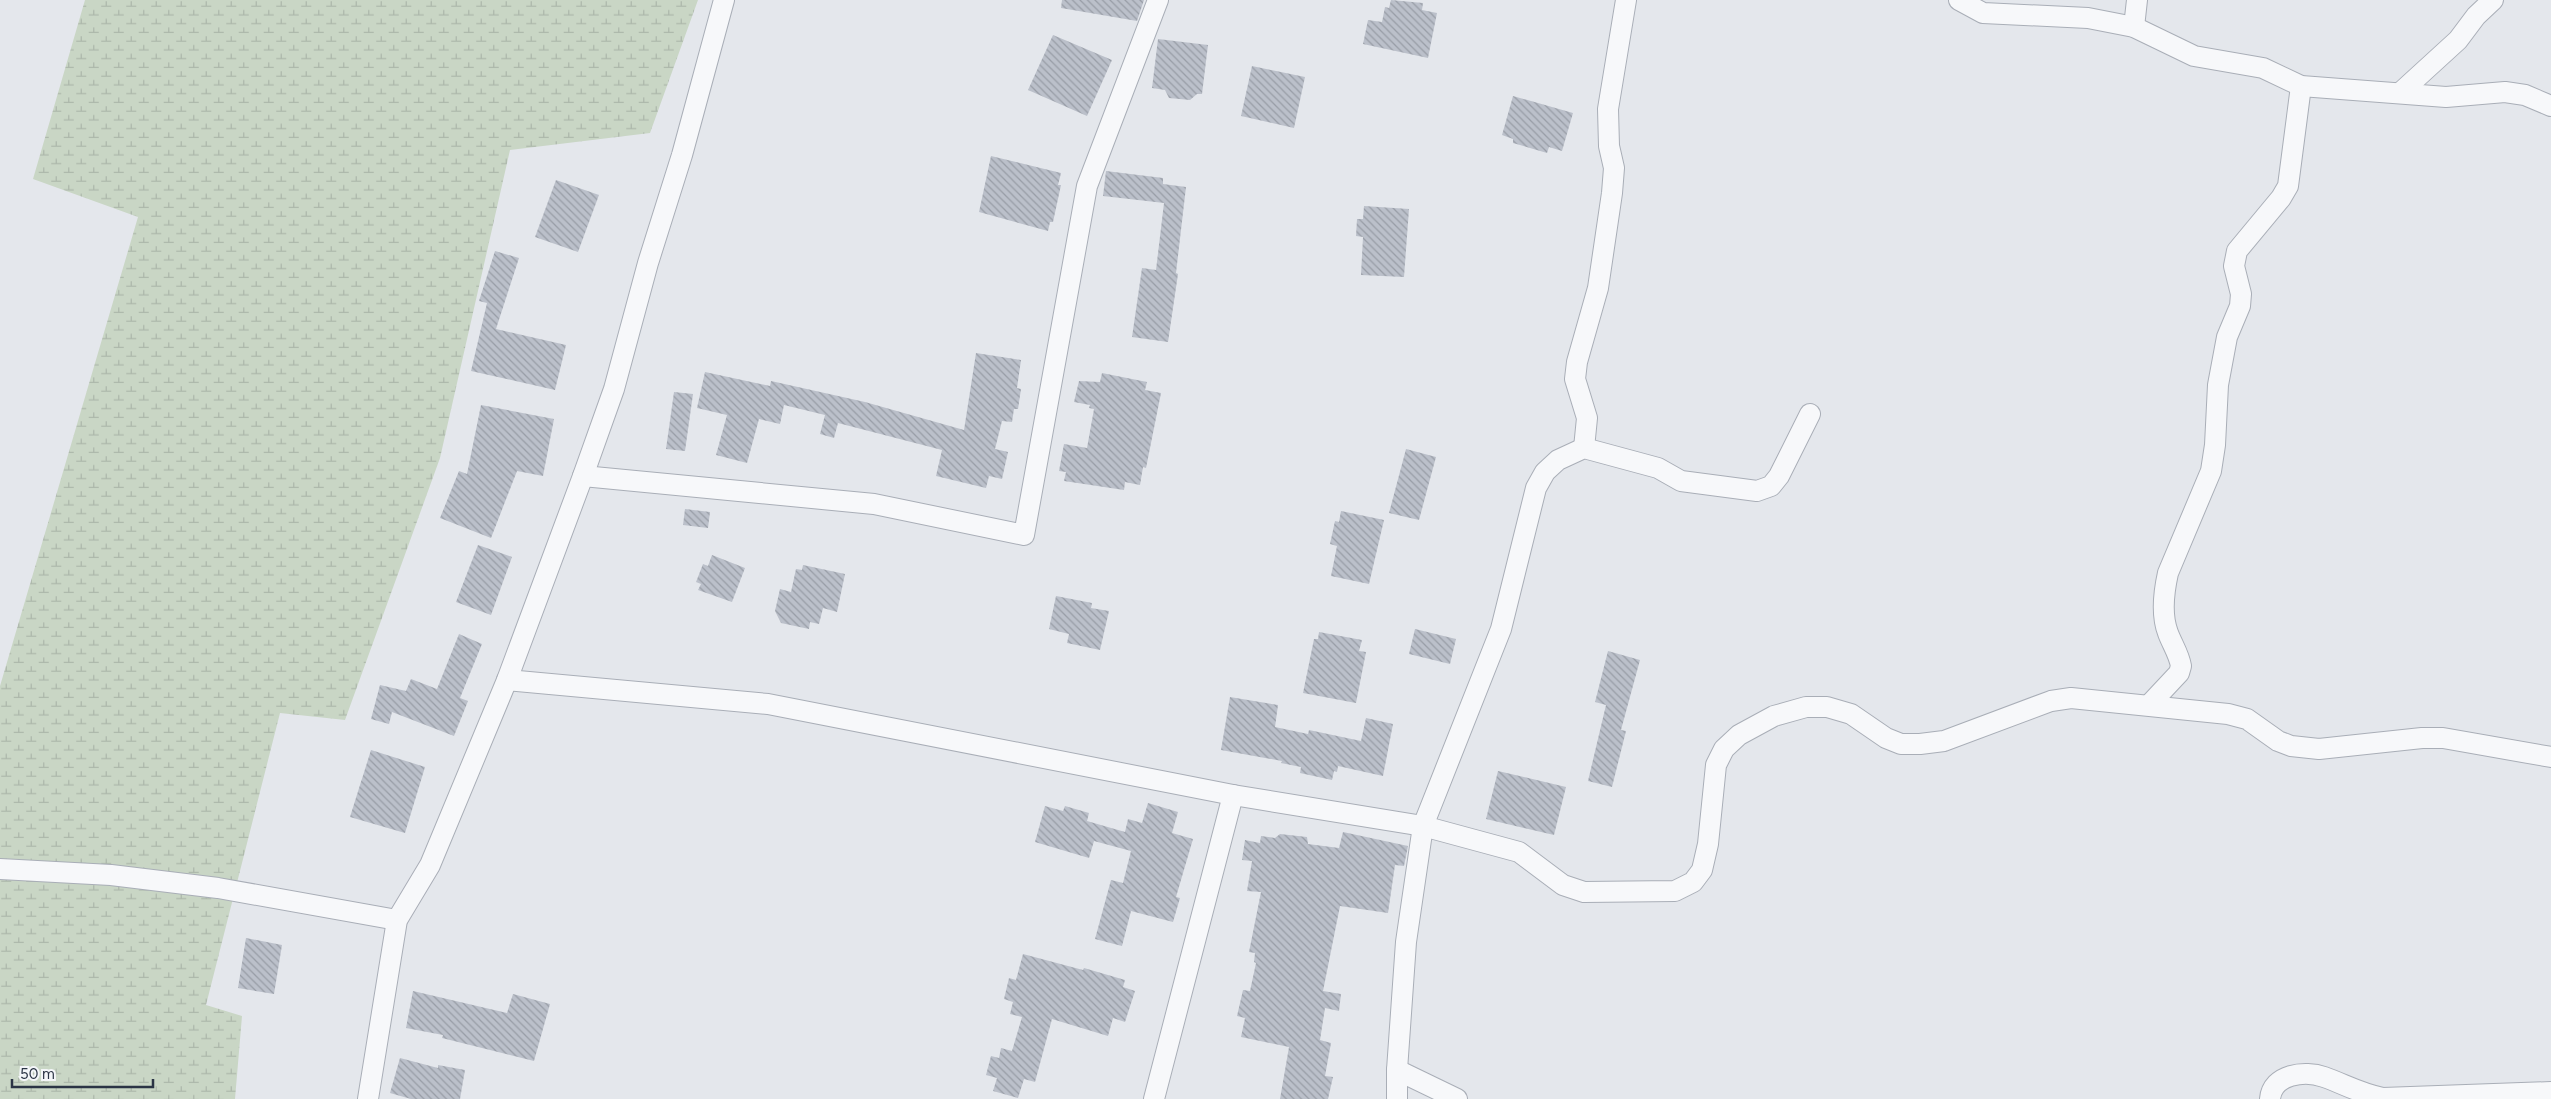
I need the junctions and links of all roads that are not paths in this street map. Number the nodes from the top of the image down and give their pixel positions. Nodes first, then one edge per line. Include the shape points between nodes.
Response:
1 (724, 0) edge
2 (1158, 0) edge
3 (1626, 0) edge
4 (1959, 0) edge
5 (2137, 0) edge
6 (2493, 0) edge
7 (2134, 27) junction
8 (2301, 86) junction
9 (2400, 93) junction
10 (2551, 106) edge
11 (1810, 414) dead end
12 (1584, 448) junction
13 (583, 476) junction
14 (506, 680) junction
15 (2149, 705) junction
16 (2551, 757) edge
17 (1233, 795) junction
18 (1423, 826) junction
19 (0, 869) edge
20 (397, 920) junction
21 (1397, 1070) junction
22 (2551, 1092) edge
23 (368, 1099) edge
24 (1154, 1099) edge
25 (1397, 1099) edge
26 (1457, 1099) edge
27 (2270, 1099) edge

1 - 13 street via 614,389
2 - 13 street via 1087,186 1024,535 874,504
3 - 12 street via 1608,109 1609,146 1614,168 1612,193 1598,288 1575,379 1588,418
4 - 7 street via 1983,13 2088,18
5 - 7 street
6 - 9 street via 2458,40
7 - 8 street via 2194,56 2263,68
8 - 9 street
8 - 15 street via 2288,186 2237,251 2234,266 2241,294 2240,306 2227,337 2218,385 2211,472 2165,585 2167,631 2181,666 2179,673
9 - 10 street via 2446,97 2504,92 2525,95
11 - 12 street via 1779,476 1770,486 1757,491 1681,482 1658,468
12 - 18 street via 1558,460 1544,472 1536,488 1501,629
13 - 14 street
14 - 17 street via 768,704
14 - 20 street via 430,864
15 - 16 street via 2247,719 2278,741 2291,746 2319,749 2443,738
15 - 18 street via 2089,698 2051,701 1944,741 1920,744 1901,744 1886,738 1851,714 1827,707 1806,707 1774,716 1738,735 1724,749 1716,764 1708,844 1702,870 1693,882 1675,890 1584,892 1563,885 1519,852
17 - 18 street
17 - 24 street
18 - 21 street via 1406,942
19 - 20 street via 111,875 218,888
20 - 23 street
21 - 25 street
21 - 26 street
22 - 27 street via 2383,1098 2365,1095 2323,1076 2306,1074 2291,1075 2278,1082

